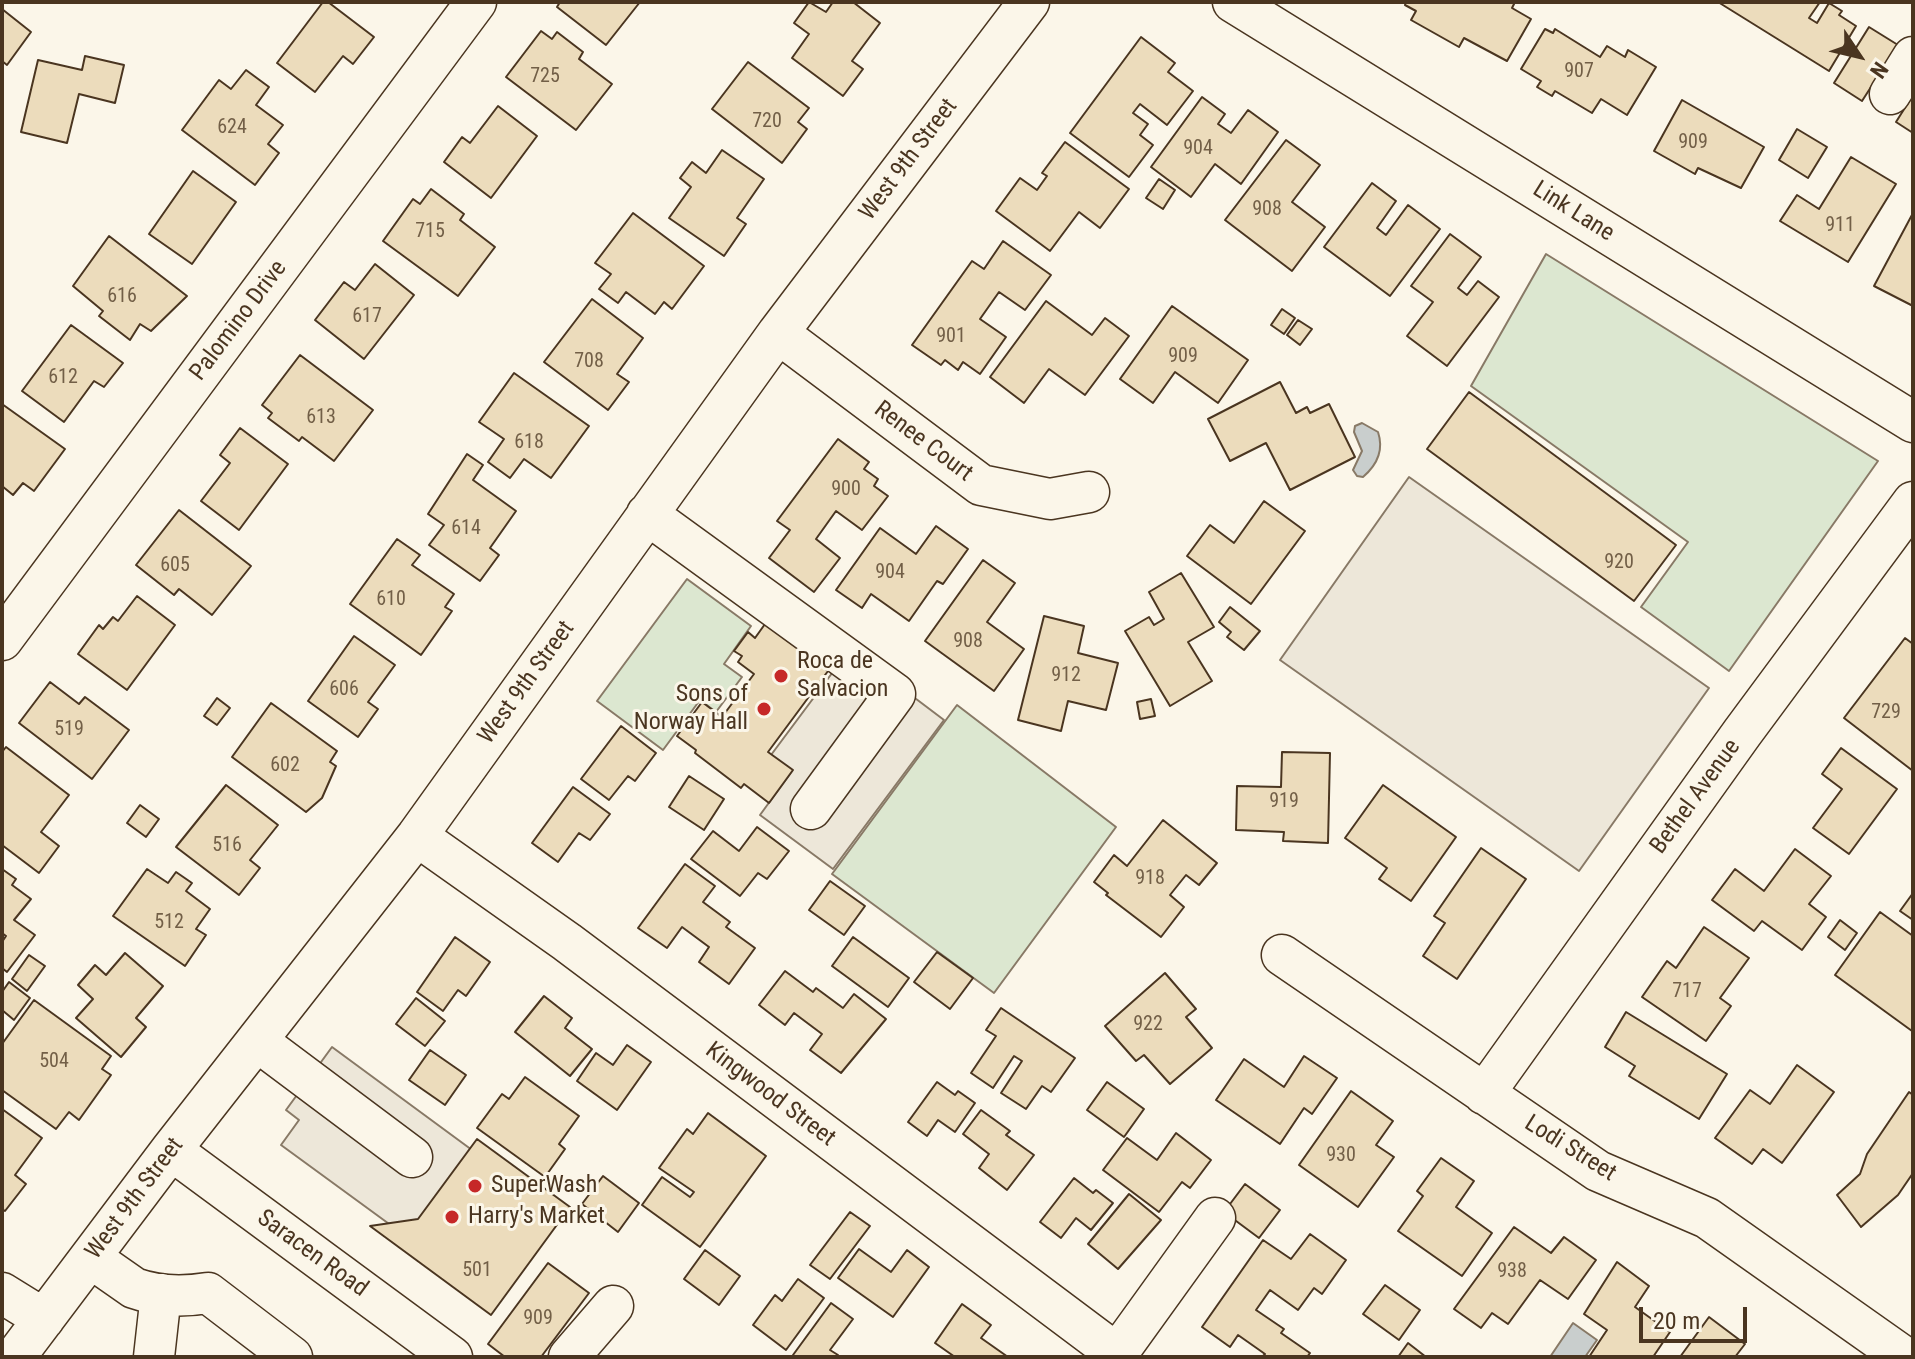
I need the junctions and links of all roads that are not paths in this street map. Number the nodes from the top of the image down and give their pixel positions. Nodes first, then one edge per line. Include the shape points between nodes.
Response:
1 (476, 2) edge
2 (1029, 2) edge
3 (1233, 2) edge
4 (1913, 57) edge
5 (1890, 94) dead end
6 (778, 333) junction
7 (1913, 422) edge
8 (1089, 492) dead end
9 (1913, 502) edge
10 (647, 514) junction
11 (2, 640) edge
12 (811, 809) dead end
13 (417, 836) junction
14 (1282, 955) dead end
15 (257, 1041) junction
16 (1484, 1094) junction
17 (171, 1150) junction
18 (412, 1157) dead end
19 (1215, 1218) dead end
20 (91, 1258) junction
21 (2, 1293) edge
22 (161, 1294) junction
23 (613, 1306) dead end
24 (44, 1319) junction
25 (443, 1354) edge
26 (1119, 1356) edge
27 (15, 1357) edge
28 (154, 1357) edge
29 (292, 1357) edge
30 (569, 1357) edge
31 (1904, 1357) edge

1 - 11 street, Palomino Drive
2 - 6 street, West 9th Street
3 - 7 street, Link Lane
4 - 5 street
6 - 8 street, Renee Court via 981,485 1050,499
6 - 10 street, West 9th Street
9 - 16 street, Bethel Avenue
10 - 12 street via 895,694
10 - 13 street, West 9th Street
13 - 15 street, West 9th Street
13 - 26 street, Kingwood Street via 567,942
14 - 16 street, Lodi Street
15 - 17 street, West 9th Street
15 - 18 street
16 - 31 street, Lodi Street via 1598,1171 1707,1218
17 - 20 street, West 9th Street
17 - 25 street, Saracen Road
19 - 26 street
20 - 22 street via 134,1288
20 - 24 street, West 9th Street
21 - 24 street
22 - 28 street
22 - 29 street via 208,1293
23 - 30 street
24 - 27 street, West 9th Street

